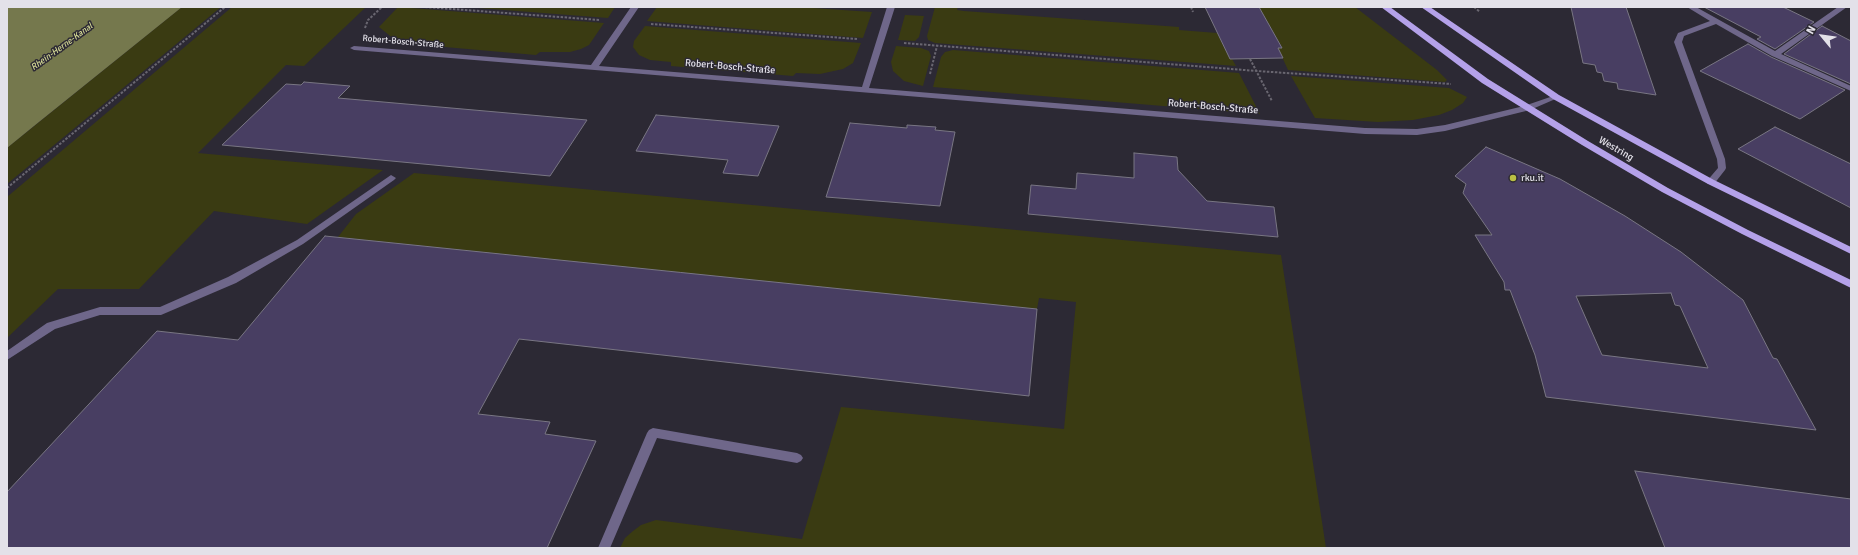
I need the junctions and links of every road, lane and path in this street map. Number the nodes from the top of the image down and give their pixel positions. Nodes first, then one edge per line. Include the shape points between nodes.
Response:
1 (225, 7) edge
2 (425, 7) edge
3 (635, 7) edge
4 (891, 7) edge
5 (1191, 7) edge
6 (1385, 7) edge
7 (1424, 7) edge
8 (1474, 7) edge
9 (1691, 7) edge
10 (1843, 7) edge
11 (1193, 12) dead end
12 (1480, 12) dead end
13 (1716, 21) junction
14 (625, 22) junction
15 (880, 41) junction
16 (936, 46) junction
17 (354, 48) dead end
18 (1775, 54) junction
19 (1250, 59) dead end
20 (594, 67) junction
21 (1257, 71) junction
22 (1485, 81) junction
23 (865, 89) junction
24 (1851, 89) edge
25 (925, 94) junction
26 (1556, 97) junction
27 (1527, 108) junction
28 (1285, 124) junction
29 (391, 178) dead end
30 (1711, 182) junction
31 (7, 188) edge
32 (1851, 251) edge
33 (1851, 284) edge
34 (7, 356) edge
35 (798, 458) dead end
36 (604, 548) edge

1 - 31 path
2 - 14 path
3 - 14 street
4 - 15 street
5 - 11 path
6 - 22 main road, Westring
7 - 26 main road, Westring
8 - 12 path
9 - 13 street
10 - 18 street
13 - 18 street
13 - 30 street via 1682,35 1678,42 1721,160 1722,168
14 - 15 path
14 - 20 street
15 - 16 path
15 - 23 street
16 - 21 path
16 - 25 path
17 - 20 street, Robert-Bosch-Straße
18 - 24 street
19 - 21 path
20 - 23 street, Robert-Bosch-Straße
21 - 22 path via 1433,84
21 - 28 path
22 - 27 main road, Westring
23 - 25 street, Robert-Bosch-Straße
25 - 28 street, Robert-Bosch-Straße
26 - 27 street, Robert-Bosch-Straße
26 - 30 main road, Westring
27 - 28 street, Robert-Bosch-Straße via 1445,128 1417,132 1365,131
27 - 33 main road, Westring via 1665,190
29 - 34 street via 300,242 232,280 161,311 100,311 50,326
30 - 32 main road, Westring
35 - 36 street via 653,433

